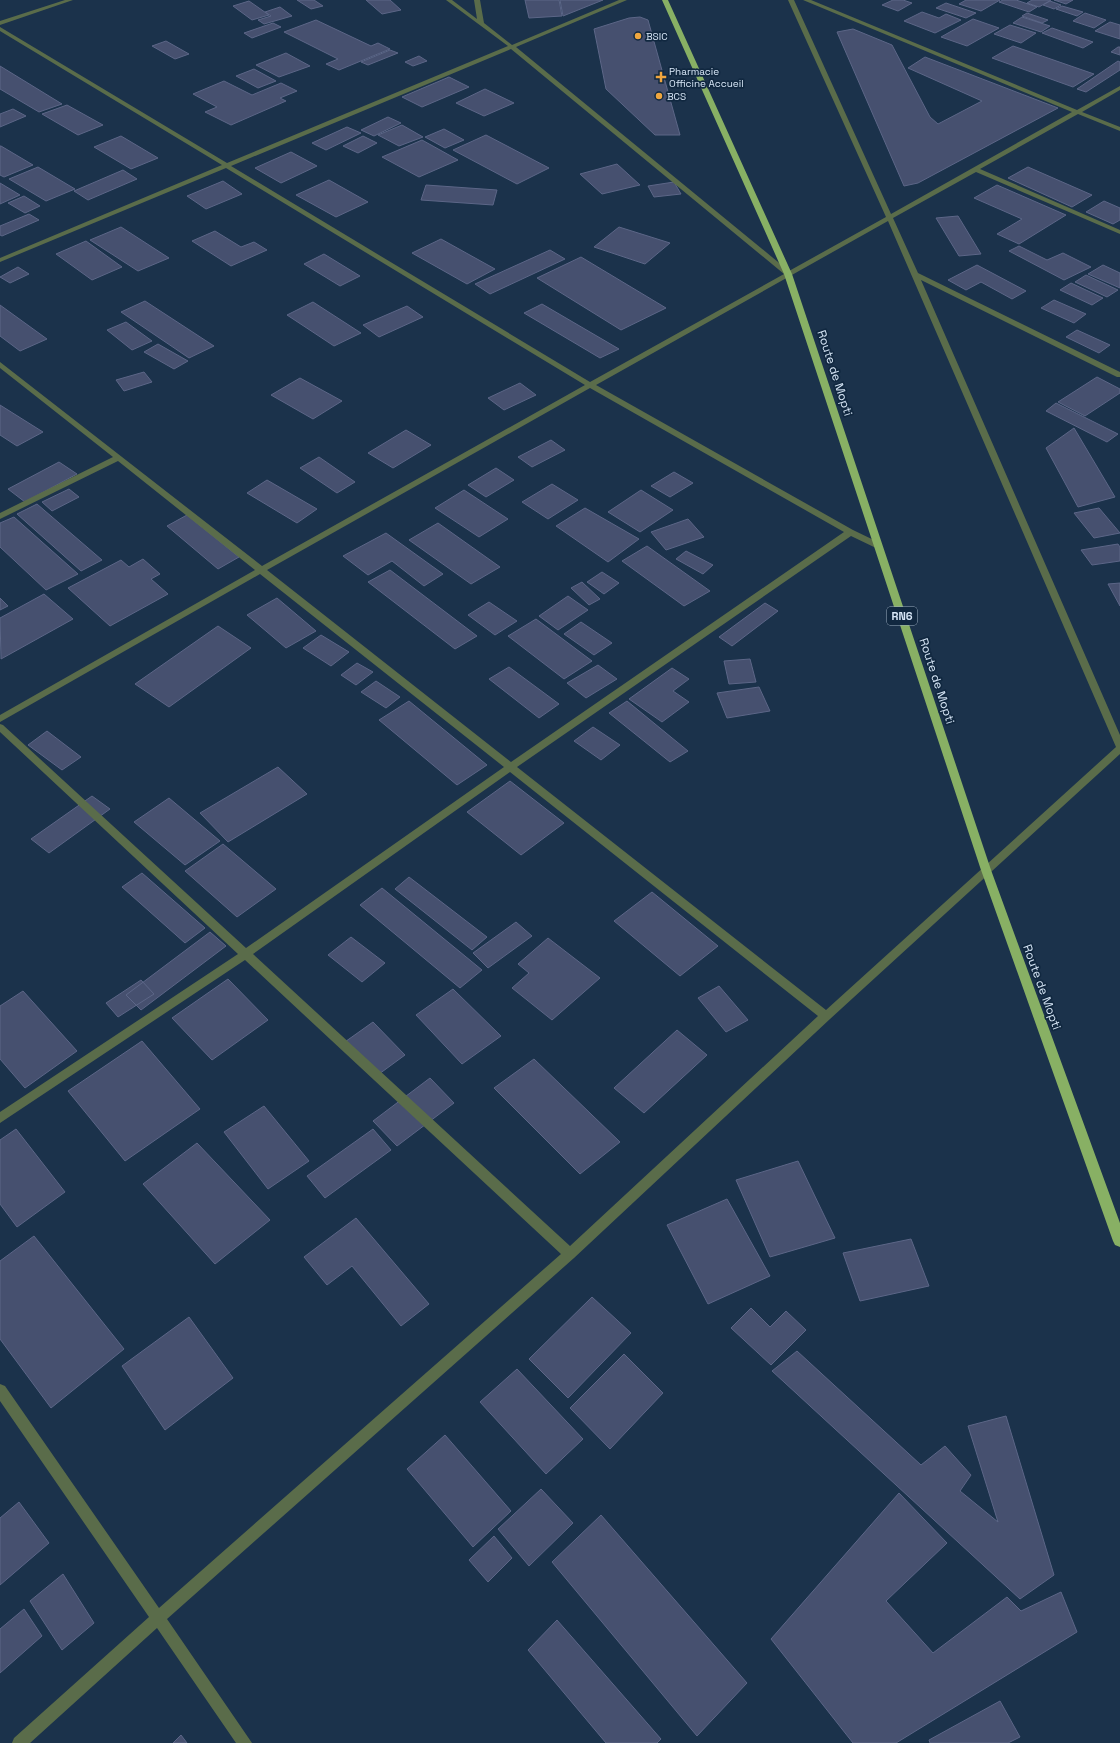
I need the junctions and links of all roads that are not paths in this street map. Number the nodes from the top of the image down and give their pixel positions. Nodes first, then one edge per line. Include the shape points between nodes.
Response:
1 (70, 0) edge
2 (449, 0) edge
3 (477, 0) edge
4 (624, 0) edge
5 (665, 0) edge
6 (791, 0) edge
7 (806, 0) edge
8 (0, 23) edge
9 (481, 24) junction
10 (0, 29) edge
11 (512, 47) junction
12 (1120, 88) edge
13 (1077, 112) junction
14 (1120, 128) edge
15 (228, 165) junction
16 (975, 169) junction
17 (889, 217) junction
18 (1120, 232) edge
19 (0, 260) edge
20 (788, 274) junction
21 (915, 274) junction
22 (0, 364) edge
23 (1120, 375) edge
24 (590, 385) junction
25 (118, 458) junction
26 (0, 516) edge
27 (850, 532) junction
28 (879, 546) junction
29 (261, 570) junction
30 (0, 719) edge
31 (0, 727) edge
32 (1120, 748) edge
33 (511, 767) junction
34 (986, 870) junction
35 (244, 955) junction
36 (826, 1016) junction
37 (0, 1118) edge
38 (1120, 1241) edge
39 (570, 1254) junction
40 (0, 1390) edge
41 (158, 1618) junction
42 (19, 1743) edge
43 (245, 1743) edge

1 - 8 street
2 - 9 street
3 - 9 street
4 - 11 street
5 - 20 highway, Route de Mopti / RN6
6 - 17 street
7 - 13 street
9 - 11 street
10 - 15 street
11 - 15 street
11 - 20 street
12 - 13 street
13 - 14 street
13 - 16 street
15 - 19 street
15 - 24 street
16 - 17 street
16 - 18 street
17 - 20 street
17 - 21 street
20 - 24 street
20 - 28 highway, Route de Mopti / RN6
21 - 23 street
21 - 32 street
22 - 25 street
24 - 27 street
24 - 29 street
25 - 26 street
25 - 29 street
27 - 28 street
27 - 33 street
28 - 34 highway, Route de Mopti / RN6
29 - 30 street
29 - 33 street
31 - 35 street
32 - 34 street
33 - 35 street
33 - 36 street
34 - 36 street
34 - 38 highway, Route de Mopti / RN6
35 - 37 street
35 - 39 street
36 - 39 street
39 - 41 street
40 - 41 street
41 - 42 street
41 - 43 street

